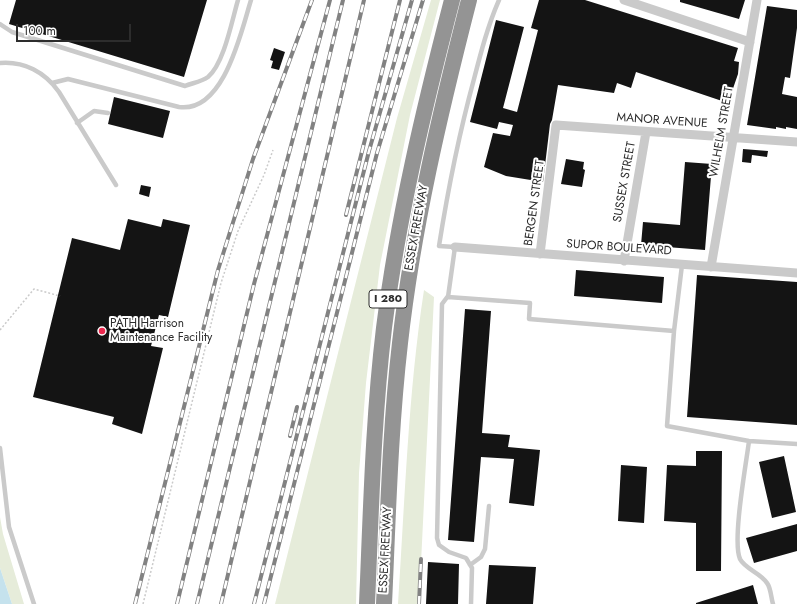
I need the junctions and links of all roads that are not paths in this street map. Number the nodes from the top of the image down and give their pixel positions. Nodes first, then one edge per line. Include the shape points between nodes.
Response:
1 (238, 0) edge
2 (251, 0) edge
3 (452, 0) edge
4 (470, 0) edge
5 (499, 0) edge
6 (624, 0) edge
7 (757, 0) edge
8 (0, 24) edge
9 (750, 42) junction
10 (0, 63) edge
11 (52, 83) junction
12 (108, 113) dead end
13 (77, 123) junction
14 (646, 132) junction
15 (733, 137) junction
16 (797, 142) edge
17 (554, 156) joint
18 (116, 185) dead end
19 (455, 247) junction
20 (540, 254) junction
21 (624, 261) junction
22 (682, 265) junction
23 (711, 267) junction
24 (797, 273) edge
25 (448, 296) junction
26 (674, 331) junction
27 (749, 441) junction
28 (797, 444) edge
29 (0, 448) edge
30 (489, 506) dead end
31 (470, 564) junction
32 (34, 604) edge
33 (367, 604) edge
34 (384, 604) edge
35 (471, 604) edge
36 (773, 604) edge

1 - 8 lane via 216,66 208,76 184,86 12,32
2 - 11 lane via 236,50 224,76 209,96 198,105 179,107 68,79
3 - 33 highway, ESSEX FREEWAY / I 280 via 410,171 388,301 376,415
4 - 34 highway, ESSEX FREEWAY / I 280 via 432,153 407,288 394,398
5 - 19 lane, SUPOR BOULEVARD via 490,20 446,198 439,246
6 - 9 street
7 - 9 street, WILHELM STREET
9 - 15 street, WILHELM STREET
10 - 11 lane via 30,67
11 - 13 lane
12 - 13 lane via 94,111
13 - 18 lane
14 - 15 street, MANOR AVENUE
14 - 17 street, MANOR AVENUE via 556,125
14 - 21 street, SUSSEX STREET
15 - 16 street, MANOR AVENUE
15 - 23 street, WILHELM STREET
17 - 20 street, BERGEN STREET
19 - 20 street, SUPOR BOULEVARD
19 - 25 lane
20 - 21 street, SUPOR BOULEVARD
21 - 22 street, SUPOR BOULEVARD
22 - 23 street, SUPOR BOULEVARD
22 - 26 lane
23 - 24 street, SUPOR BOULEVARD
25 - 26 lane via 530,303 529,319
25 - 31 lane via 442,304 437,538 439,546 466,558
26 - 27 lane via 667,426
27 - 28 lane
27 - 36 lane via 738,553 742,564 768,584
29 - 32 lane via 8,527
30 - 31 lane via 485,549 481,557
31 - 35 lane

